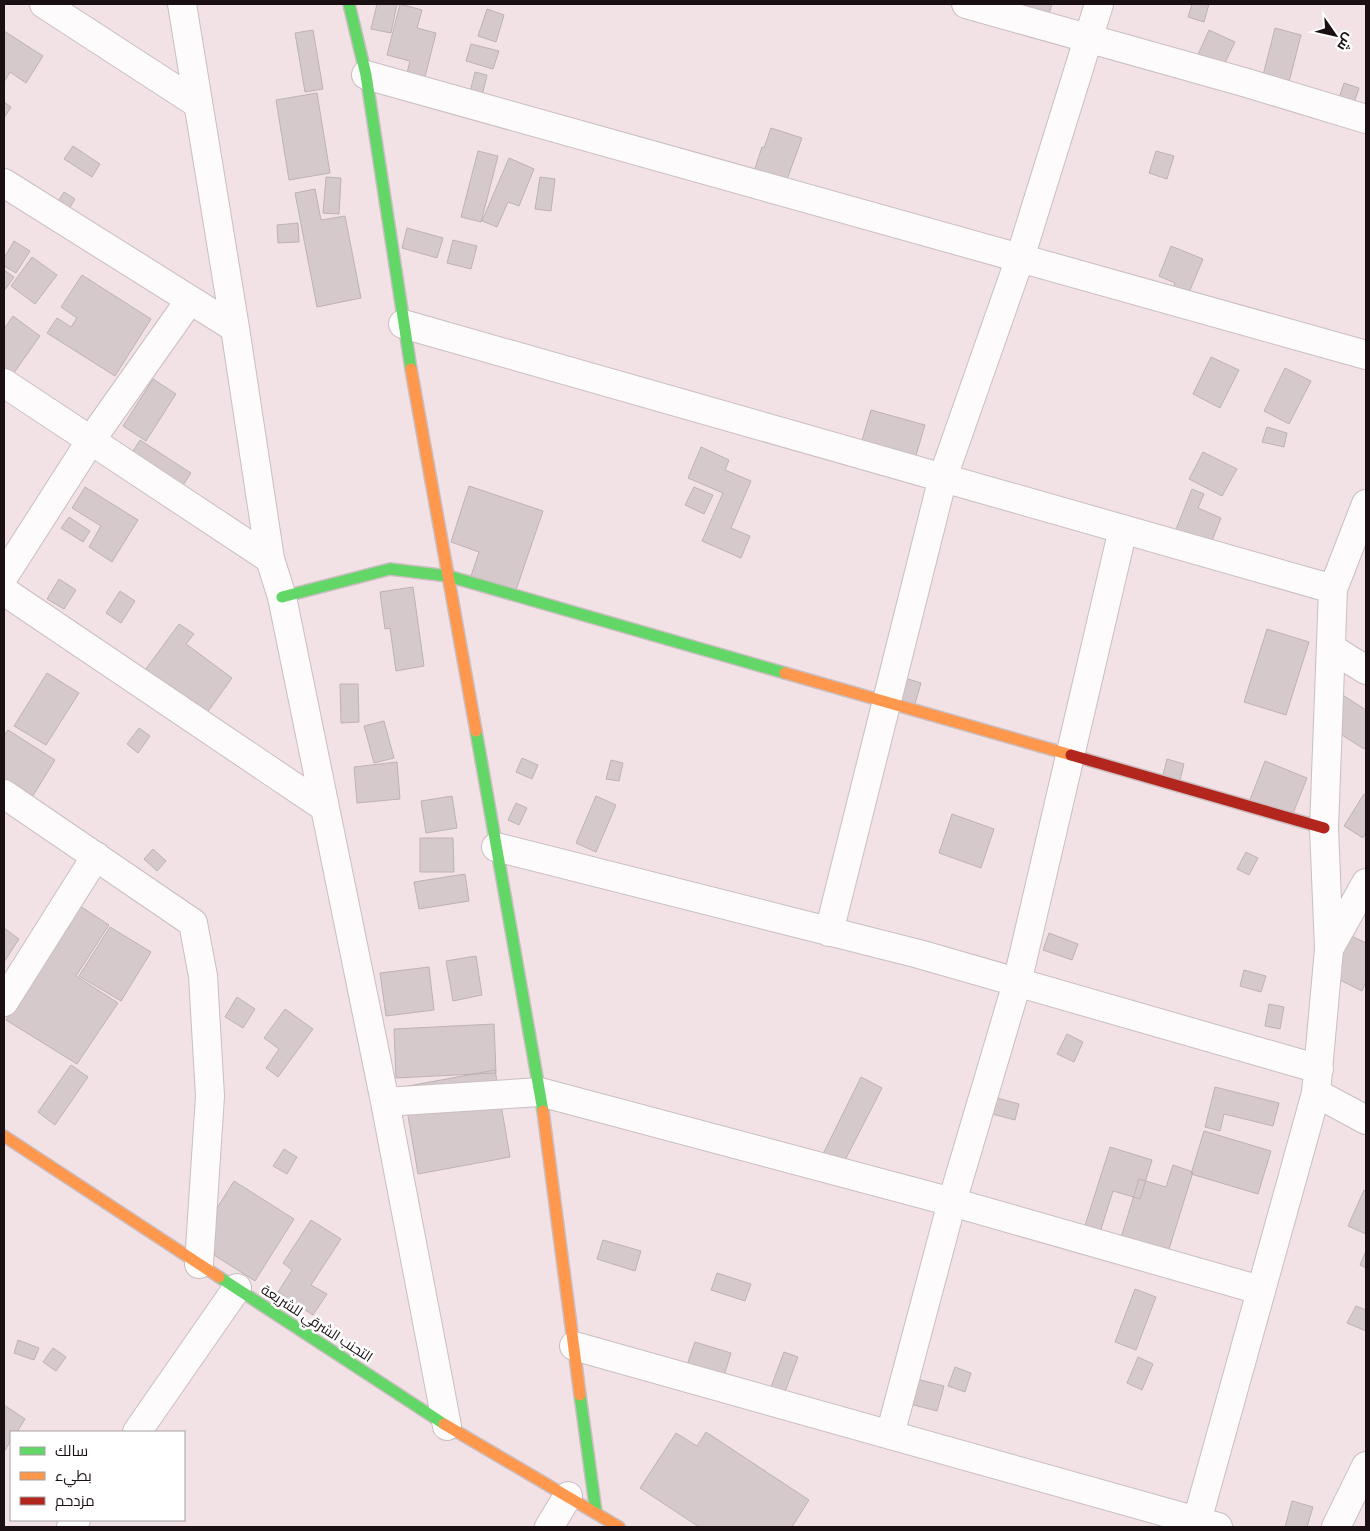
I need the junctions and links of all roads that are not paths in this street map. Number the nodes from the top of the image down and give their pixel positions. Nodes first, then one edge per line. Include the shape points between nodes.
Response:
1 (44, 4) edge
2 (182, 4) edge
3 (350, 4) edge
4 (966, 4) edge
5 (1099, 4) edge
6 (1088, 39) junction
7 (366, 75) junction
8 (198, 104) junction
9 (1366, 119) edge
10 (4, 183) edge
11 (1020, 258) junction
12 (190, 300) junction
13 (403, 324) junction
14 (235, 328) junction
15 (1366, 356) edge
16 (4, 383) edge
17 (90, 440) junction
18 (943, 477) junction
19 (1366, 504) edge
20 (1123, 529) junction
21 (270, 559) junction
22 (4, 576) edge
23 (448, 576) junction
24 (1333, 589) junction
25 (4, 591) edge
26 (282, 597) junction
27 (1331, 648) junction
28 (1366, 670) edge
29 (886, 702) junction
30 (1071, 755) junction
31 (4, 794) edge
32 (324, 807) junction
33 (1324, 828) junction
34 (496, 847) junction
35 (96, 856) junction
36 (1365, 887) edge
37 (829, 932) junction
38 (1329, 949) junction
39 (1017, 983) junction
40 (4, 1002) edge
41 (1317, 1081) junction
42 (540, 1092) junction
43 (385, 1102) junction
44 (1366, 1120) edge
45 (4, 1136) edge
46 (952, 1202) junction
47 (199, 1264) junction
48 (237, 1288) junction
49 (1260, 1290) junction
50 (574, 1346) junction
51 (447, 1426) junction
52 (138, 1431) edge
53 (890, 1435) junction
54 (1366, 1466) edge
55 (568, 1496) junction
56 (596, 1512) junction
57 (1207, 1524) edge
58 (549, 1527) edge
59 (619, 1527) edge
60 (1336, 1527) edge

1 - 8 street
2 - 8 street
3 - 7 street
4 - 6 street
5 - 6 street
6 - 9 street
6 - 11 street
7 - 11 street
7 - 13 street
8 - 14 street
10 - 12 street
11 - 15 street
11 - 18 street
12 - 14 street
12 - 17 street
13 - 18 street
13 - 23 street
14 - 21 street
16 - 17 street
17 - 21 street
17 - 22 street
18 - 20 street
18 - 29 street
19 - 24 street
20 - 24 street
20 - 30 street
21 - 26 street
23 - 26 street via 390,569
23 - 29 street
23 - 34 street
24 - 27 street
25 - 32 street
26 - 32 street
27 - 28 street
27 - 33 street
29 - 30 street
29 - 37 street
30 - 33 street
30 - 39 street
31 - 35 street
32 - 43 street
33 - 38 street
34 - 37 street
34 - 42 street
35 - 40 street
35 - 47 street via 193,923 203,976 210,1096
36 - 38 street
37 - 39 street
38 - 41 street
39 - 41 street
39 - 46 street
41 - 44 street
41 - 49 street
42 - 43 street
42 - 46 street
42 - 50 street
43 - 51 street
45 - 47 street, التجنب الشرقي للشريعة
46 - 49 street
46 - 53 street
47 - 48 street, التجنب الشرقي للشريعة
48 - 51 street, التجنب الشرقي للشريعة
48 - 52 street
49 - 57 street
50 - 53 street
50 - 56 street
51 - 55 street, التجنب الشرقي للشريعة
53 - 57 street
54 - 60 street
55 - 56 street, التجنب الشرقي للشريعة
55 - 58 street
56 - 59 street, التجنب الشرقي للشريعة

